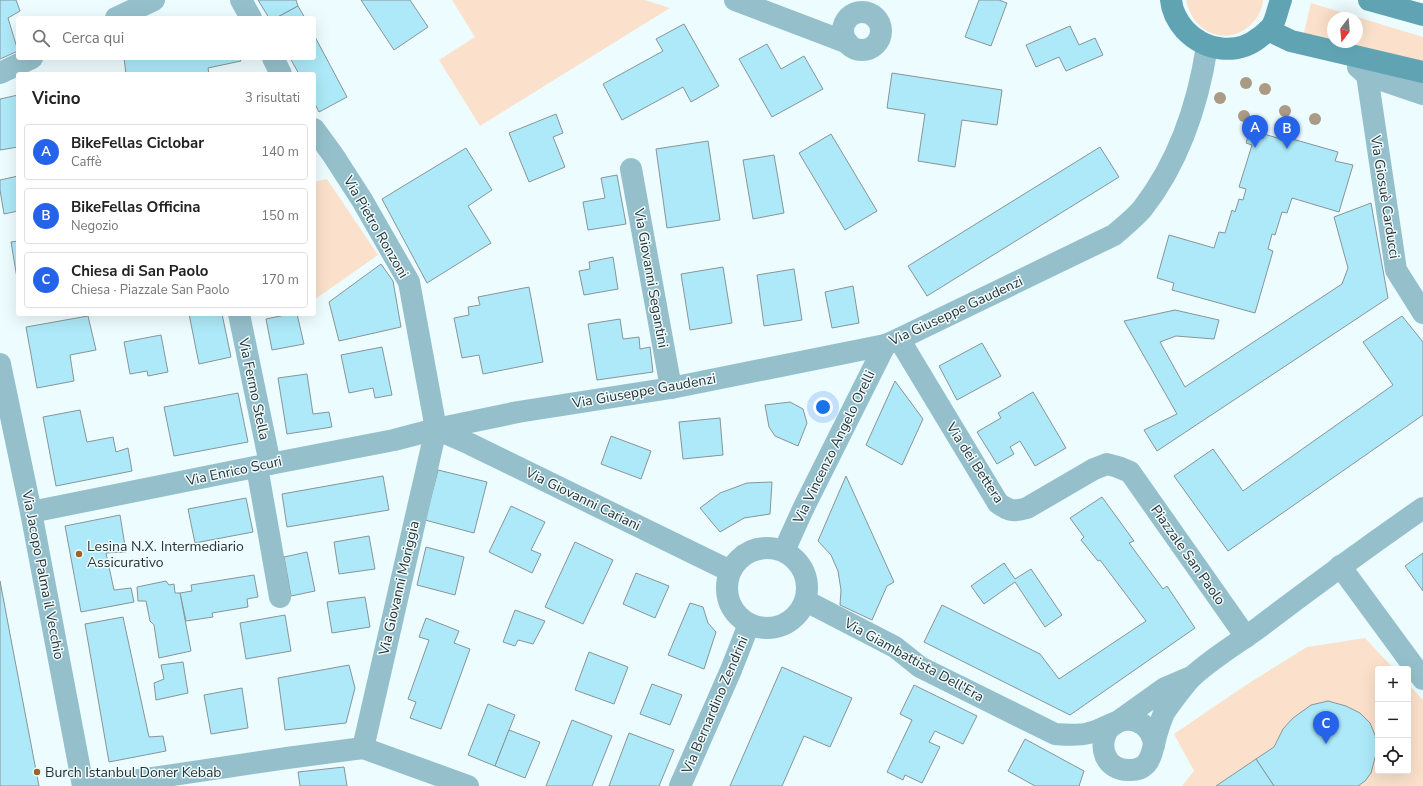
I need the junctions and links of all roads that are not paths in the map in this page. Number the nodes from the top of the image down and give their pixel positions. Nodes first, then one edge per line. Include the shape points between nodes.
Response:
1 (154, 0) edge
2 (241, 0) edge
3 (735, 0) edge
4 (1281, 0) edge
5 (1369, 0) edge
6 (1166, 2) edge
7 (1423, 15) edge
8 (120, 16) edge
9 (250, 16) edge
10 (1268, 30) junction
11 (848, 43) dead end
12 (1207, 46) junction
13 (1345, 55) junction
14 (28, 60) edge
15 (274, 60) edge
16 (280, 72) edge
17 (1423, 72) edge
18 (0, 73) edge
19 (1367, 75) junction
20 (1423, 94) edge
21 (316, 132) edge
22 (631, 169) dead end
23 (1423, 312) edge
24 (239, 316) edge
25 (892, 342) junction
26 (0, 364) edge
27 (671, 388) junction
28 (436, 429) junction
29 (263, 465) junction
30 (1130, 472) joint
31 (1423, 508) edge
32 (31, 512) junction
33 (784, 550) junction
34 (1340, 566) junction
35 (730, 571) junction
36 (280, 597) dead end
37 (806, 601) junction
38 (749, 624) junction
39 (1246, 637) junction
40 (1193, 676) junction
41 (1423, 679) edge
42 (1115, 723) junction
43 (1154, 745) junction
44 (363, 748) junction
45 (1110, 762) junction
46 (1139, 777) edge
47 (83, 786) edge
48 (99, 786) edge
49 (468, 786) edge
50 (680, 786) edge
51 (1116, 786) edge

1 - 8 street
2 - 9 street
3 - 11 street
4 - 10 main road via 1272,26
5 - 7 main road
6 - 12 main road via 1179,23 1193,38
10 - 12 main road via 1255,41 1237,49
10 - 13 main road via 1291,41
12 - 25 street, Via Giuseppe Gaudenzi via 1195,108 1183,140 1162,180 1142,209 1114,235
13 - 17 main road
13 - 19 street
14 - 18 street
15 - 16 street
19 - 20 street
19 - 23 street, Via Giosuè Carducci via 1396,270
21 - 28 street, Via Pietro Ronzoni via 362,200 409,282
22 - 27 street, Via Giovanni Segantini
24 - 29 street, Via Fermo Stella
25 - 27 street, Via Giuseppe Gaudenzi
25 - 30 street, Via dei Bettera via 998,503 1007,510 1027,508 1107,464
25 - 33 street, Via Vincenzo Angelo Orelli via 803,509
26 - 32 street, Via Jacopo Palma il Vecchio
27 - 28 street, Via Giuseppe Gaudenzi via 518,412
28 - 29 street, Via Enrico Scuri via 394,440
28 - 35 street, Via Giovanni Cariani
28 - 44 street, Via Giovanni Moriggia
29 - 32 street, Via Enrico Scuri
29 - 36 street, Via Fermo Stella
30 - 39 street, Piazzale San Paolo
31 - 34 street
32 - 47 street, Via Jacopo Palma il Vecchio
33 - 35 street via 772,547 747,552 737,560
33 - 37 street via 802,566 807,577
34 - 39 street
34 - 41 street
35 - 38 street via 727,595 731,607
37 - 38 street via 799,613 782,625 762,628
37 - 42 street, Via Giambattista Dell'Era via 895,647 920,667 1055,734 1087,734
38 - 50 street, Via Bernardino Zendrini
39 - 40 street
40 - 42 street via 1165,688
40 - 43 street via 1164,713
42 - 43 street via 1130,719 1138,721 1149,730
42 - 45 street via 1109,728 1103,741 1105,756
43 - 46 street via 1151,757
44 - 48 street
44 - 49 street
45 - 46 street via 1123,770 1130,770
45 - 51 street

